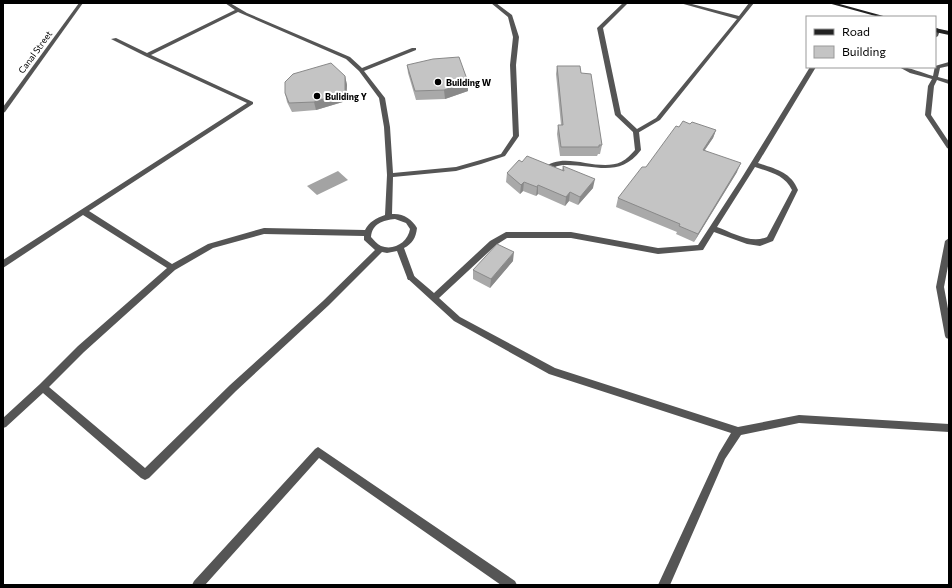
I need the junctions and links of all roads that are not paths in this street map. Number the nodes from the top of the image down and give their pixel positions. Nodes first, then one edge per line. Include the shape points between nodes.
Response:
1 (81, 3) edge
2 (227, 3) edge
3 (493, 3) edge
4 (626, 3) edge
5 (682, 3) edge
6 (752, 3) edge
7 (830, 3) edge
8 (238, 10) junction
9 (881, 16) edge
10 (740, 18) junction
11 (936, 32) edge
12 (949, 33) edge
13 (114, 39) dead end
14 (414, 49) dead end
15 (147, 55) junction
16 (949, 64) edge
17 (936, 66) edge
18 (812, 68) edge
19 (904, 68) edge
20 (936, 68) edge
21 (361, 70) junction
22 (935, 78) junction
23 (949, 82) edge
24 (3, 111) edge
25 (636, 132) junction
26 (949, 147) edge
27 (753, 164) junction
28 (546, 169) edge
29 (390, 175) junction
30 (83, 211) junction
31 (388, 217) junction
32 (712, 228) junction
33 (367, 233) junction
34 (949, 241) edge
35 (400, 248) junction
36 (380, 249) junction
37 (3, 265) edge
38 (172, 268) junction
39 (434, 298) junction
40 (949, 336) edge
41 (43, 387) junction
42 (3, 424) edge
43 (949, 428) edge
44 (738, 431) junction
45 (198, 585) edge
46 (510, 585) edge
47 (664, 585) edge

1 - 24 street, Canal Street
2 - 8 street
3 - 29 street via 510,16 516,38 513,65 516,136 502,155 480,163 456,169
4 - 25 street via 600,28 618,115
5 - 10 street
6 - 10 street
7 - 9 main road
8 - 15 street
8 - 21 street via 348,58
10 - 25 street via 658,119
11 - 12 main road
13 - 15 street
14 - 21 street
15 - 30 street via 251,103
16 - 17 street
18 - 27 street
19 - 22 street
20 - 22 street
21 - 29 street via 382,98
22 - 23 street
22 - 26 street via 931,86 928,116
25 - 28 street via 638,150 632,160 607,168 563,163
27 - 32 street
27 - 32 street via 786,176 793,183 795,190 770,239 760,243 747,241
29 - 31 street
30 - 37 street
30 - 38 street
31 - 33 street via 374,222
31 - 35 street via 403,218 413,225 414,235 411,241
32 - 39 street via 700,248 658,251 571,235 506,235 493,243
33 - 36 street via 370,243
33 - 38 street via 264,231 211,246
34 - 40 street via 940,287
35 - 36 street
35 - 39 street via 411,278
36 - 41 street via 145,475
38 - 41 street via 81,349
39 - 44 street via 457,319 552,371
41 - 42 street
43 - 44 street via 799,419
44 - 47 street via 722,456
45 - 46 street via 318,452

